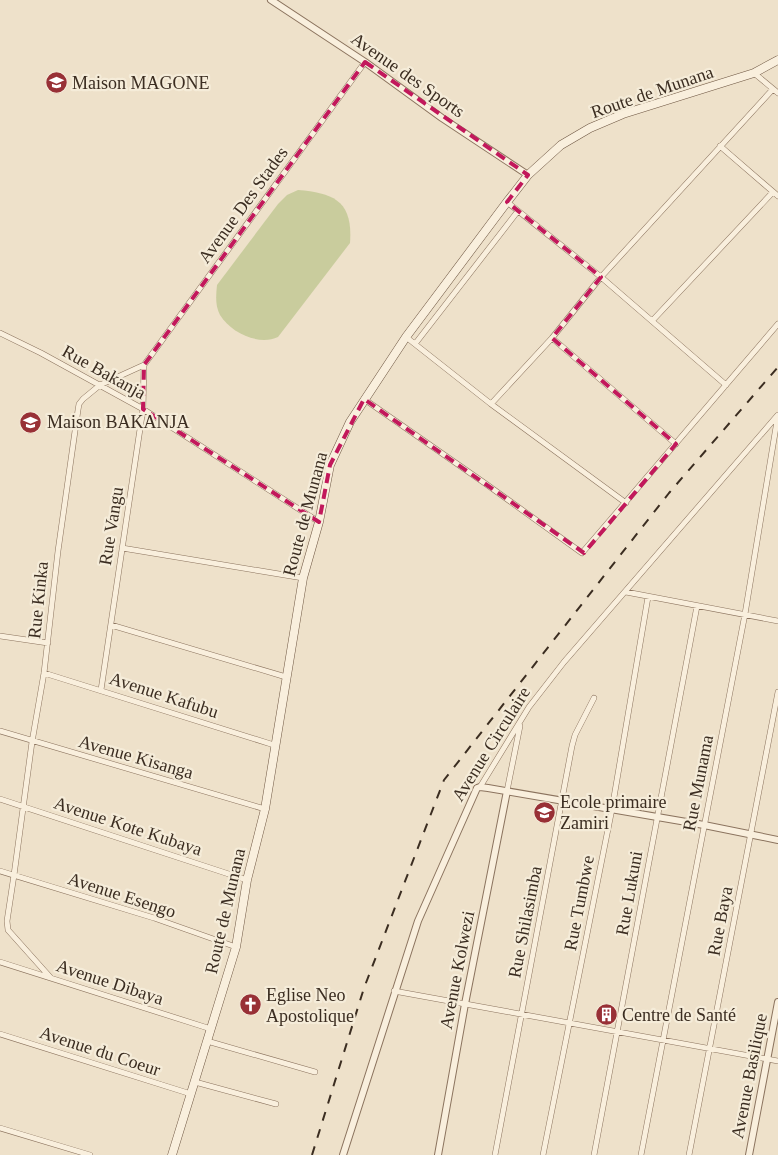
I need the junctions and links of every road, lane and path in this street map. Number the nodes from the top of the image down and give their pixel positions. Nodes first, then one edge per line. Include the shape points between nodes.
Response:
1 (271, 0) edge
2 (778, 60) edge
3 (366, 62) junction
4 (754, 73) junction
5 (773, 89) junction
6 (778, 93) edge
7 (720, 146) junction
8 (528, 175) junction
9 (776, 194) edge
10 (507, 202) junction
11 (518, 211) junction
12 (601, 278) junction
13 (652, 321) junction
14 (778, 324) edge
15 (0, 333) edge
16 (406, 337) junction
17 (552, 338) junction
18 (415, 344) junction
19 (144, 365) junction
20 (100, 385) junction
21 (726, 385) junction
22 (364, 399) junction
23 (491, 404) junction
24 (143, 409) junction
25 (778, 415) edge
26 (676, 444) junction
27 (626, 503) junction
28 (319, 522) junction
29 (122, 548) junction
30 (303, 578) junction
31 (626, 592) junction
32 (648, 596) junction
33 (696, 606) junction
34 (745, 614) junction
35 (778, 621) edge
36 (111, 625) junction
37 (0, 636) edge
38 (48, 643) junction
39 (44, 673) junction
40 (286, 677) junction
41 (101, 690) junction
42 (778, 692) edge
43 (594, 698) dead end
44 (520, 723) junction
45 (0, 731) edge
46 (32, 742) junction
47 (274, 745) junction
48 (480, 787) junction
49 (507, 792) junction
50 (0, 799) edge
51 (562, 801) junction
52 (23, 806) junction
53 (264, 809) junction
54 (612, 809) junction
55 (656, 818) junction
56 (704, 825) junction
57 (751, 835) junction
58 (778, 840) edge
59 (0, 871) edge
60 (14, 875) junction
61 (247, 880) junction
62 (236, 947) junction
63 (0, 962) edge
64 (50, 977) junction
65 (394, 991) junction
66 (778, 1002) edge
67 (465, 1004) junction
68 (522, 1014) junction
69 (569, 1023) junction
70 (211, 1029) junction
71 (617, 1032) junction
72 (0, 1034) edge
73 (663, 1040) junction
74 (207, 1041) junction
75 (709, 1049) junction
76 (767, 1059) junction
77 (778, 1061) edge
78 (315, 1072) dead end
79 (195, 1082) junction
80 (191, 1094) junction
81 (276, 1104) dead end
82 (0, 1128) edge
83 (90, 1155) edge
84 (172, 1155) edge
85 (342, 1155) edge
86 (438, 1155) edge
87 (495, 1155) edge
88 (543, 1155) edge
89 (594, 1155) edge
90 (641, 1155) edge
91 (689, 1155) edge
92 (749, 1155) edge

1 - 3 street, Avenue des Sports
2 - 4 main road, Route de Munana
3 - 8 street, Avenue des Sports
3 - 19 street, Avenue Des Stades
4 - 5 street
4 - 8 main road, Route de Munana via 623,114 598,125 561,145
5 - 6 street
5 - 7 street
7 - 9 street
7 - 12 street
8 - 10 main road, Route de Munana
9 - 13 street
10 - 11 street
10 - 16 main road, Route de Munana
11 - 12 street
11 - 18 street
12 - 13 street
12 - 17 street
13 - 21 street
14 - 21 street
15 - 20 street, Rue Bakanja
16 - 18 street
16 - 22 main road, Route de Munana
17 - 23 street
17 - 26 street
18 - 23 street
19 - 20 street, Rue Kinka
19 - 24 street, Rue Vangu
20 - 24 street, Rue Bakanja
20 - 38 street, Rue Kinka via 79,404
21 - 26 street
22 - 27 street via 579,552 584,552
22 - 28 main road, Route de Munana via 330,465
23 - 27 street
24 - 28 street, Rue Bakanja
24 - 29 street, Rue Vangu
25 - 31 street, Avenue Circulaire
25 - 34 street, Rue Munama
26 - 27 street
28 - 30 main road, Route de Munana
29 - 30 street
29 - 36 street, Rue Vangu
30 - 40 main road, Route de Munana
31 - 32 street
31 - 44 street, Avenue Circulaire via 564,662
32 - 33 street
32 - 54 street, Rue Tumbwe
33 - 34 street
33 - 55 street, Rue Lukuni
34 - 35 street
34 - 56 street, Rue Munama
36 - 40 street
36 - 41 street, Rue Vangu
37 - 38 street
38 - 39 street, Rue Kinka
39 - 41 street, Avenue Kafubu
39 - 46 street, Rue Kinka
40 - 47 main road, Route de Munana
41 - 47 street, Avenue Kafubu
42 - 57 street, Rue Baya
43 - 51 street, Rue Shilasimba via 575,736
44 - 48 street, Avenue Circulaire
44 - 49 street
45 - 46 street, Avenue Kisanga
46 - 52 street, Rue Kinka
46 - 53 street, Avenue Kisanga
47 - 53 main road, Route de Munana
48 - 49 street
48 - 65 street, Avenue Circulaire via 418,921
49 - 51 street
49 - 67 street, Avenue Kolwezi
50 - 52 street, Avenue Kote Kubaya
51 - 54 street
51 - 68 street, Rue Shilasimba
52 - 60 street, Rue Kinka
52 - 61 street, Avenue Kote Kubaya
53 - 61 main road, Route de Munana
54 - 55 street
54 - 69 street, Rue Tumbwe
55 - 56 street
55 - 71 street, Rue Lukuni
56 - 57 street
56 - 73 street, Rue Munama
57 - 58 street
57 - 75 street, Rue Baya
59 - 60 street, Avenue Esengo
60 - 62 street, Avenue Esengo
60 - 64 street, Rue Kinka via 8,930
61 - 62 main road, Route de Munana
62 - 70 main road, Route de Munana
63 - 64 street, Avenue Dibaya
64 - 70 street, Avenue Dibaya
65 - 67 street
65 - 85 street, Avenue Circulaire
66 - 76 street, Avenue Basilique
67 - 68 street
67 - 86 street, Avenue Kolwezi
68 - 69 street
68 - 87 street, Rue Shilasimba
69 - 71 street
69 - 88 street, Rue Tumbwe
70 - 74 main road, Route de Munana
71 - 73 street
71 - 89 street, Rue Lukuni
72 - 80 street, Avenue du Coeur
73 - 75 street
73 - 90 street, Rue Munama
74 - 78 street
74 - 79 main road, Route de Munana
75 - 76 street
75 - 91 street, Rue Baya
76 - 77 street
76 - 92 street, Avenue Basilique
79 - 80 main road, Route de Munana
79 - 81 street
80 - 84 main road, Route de Munana
82 - 83 street

